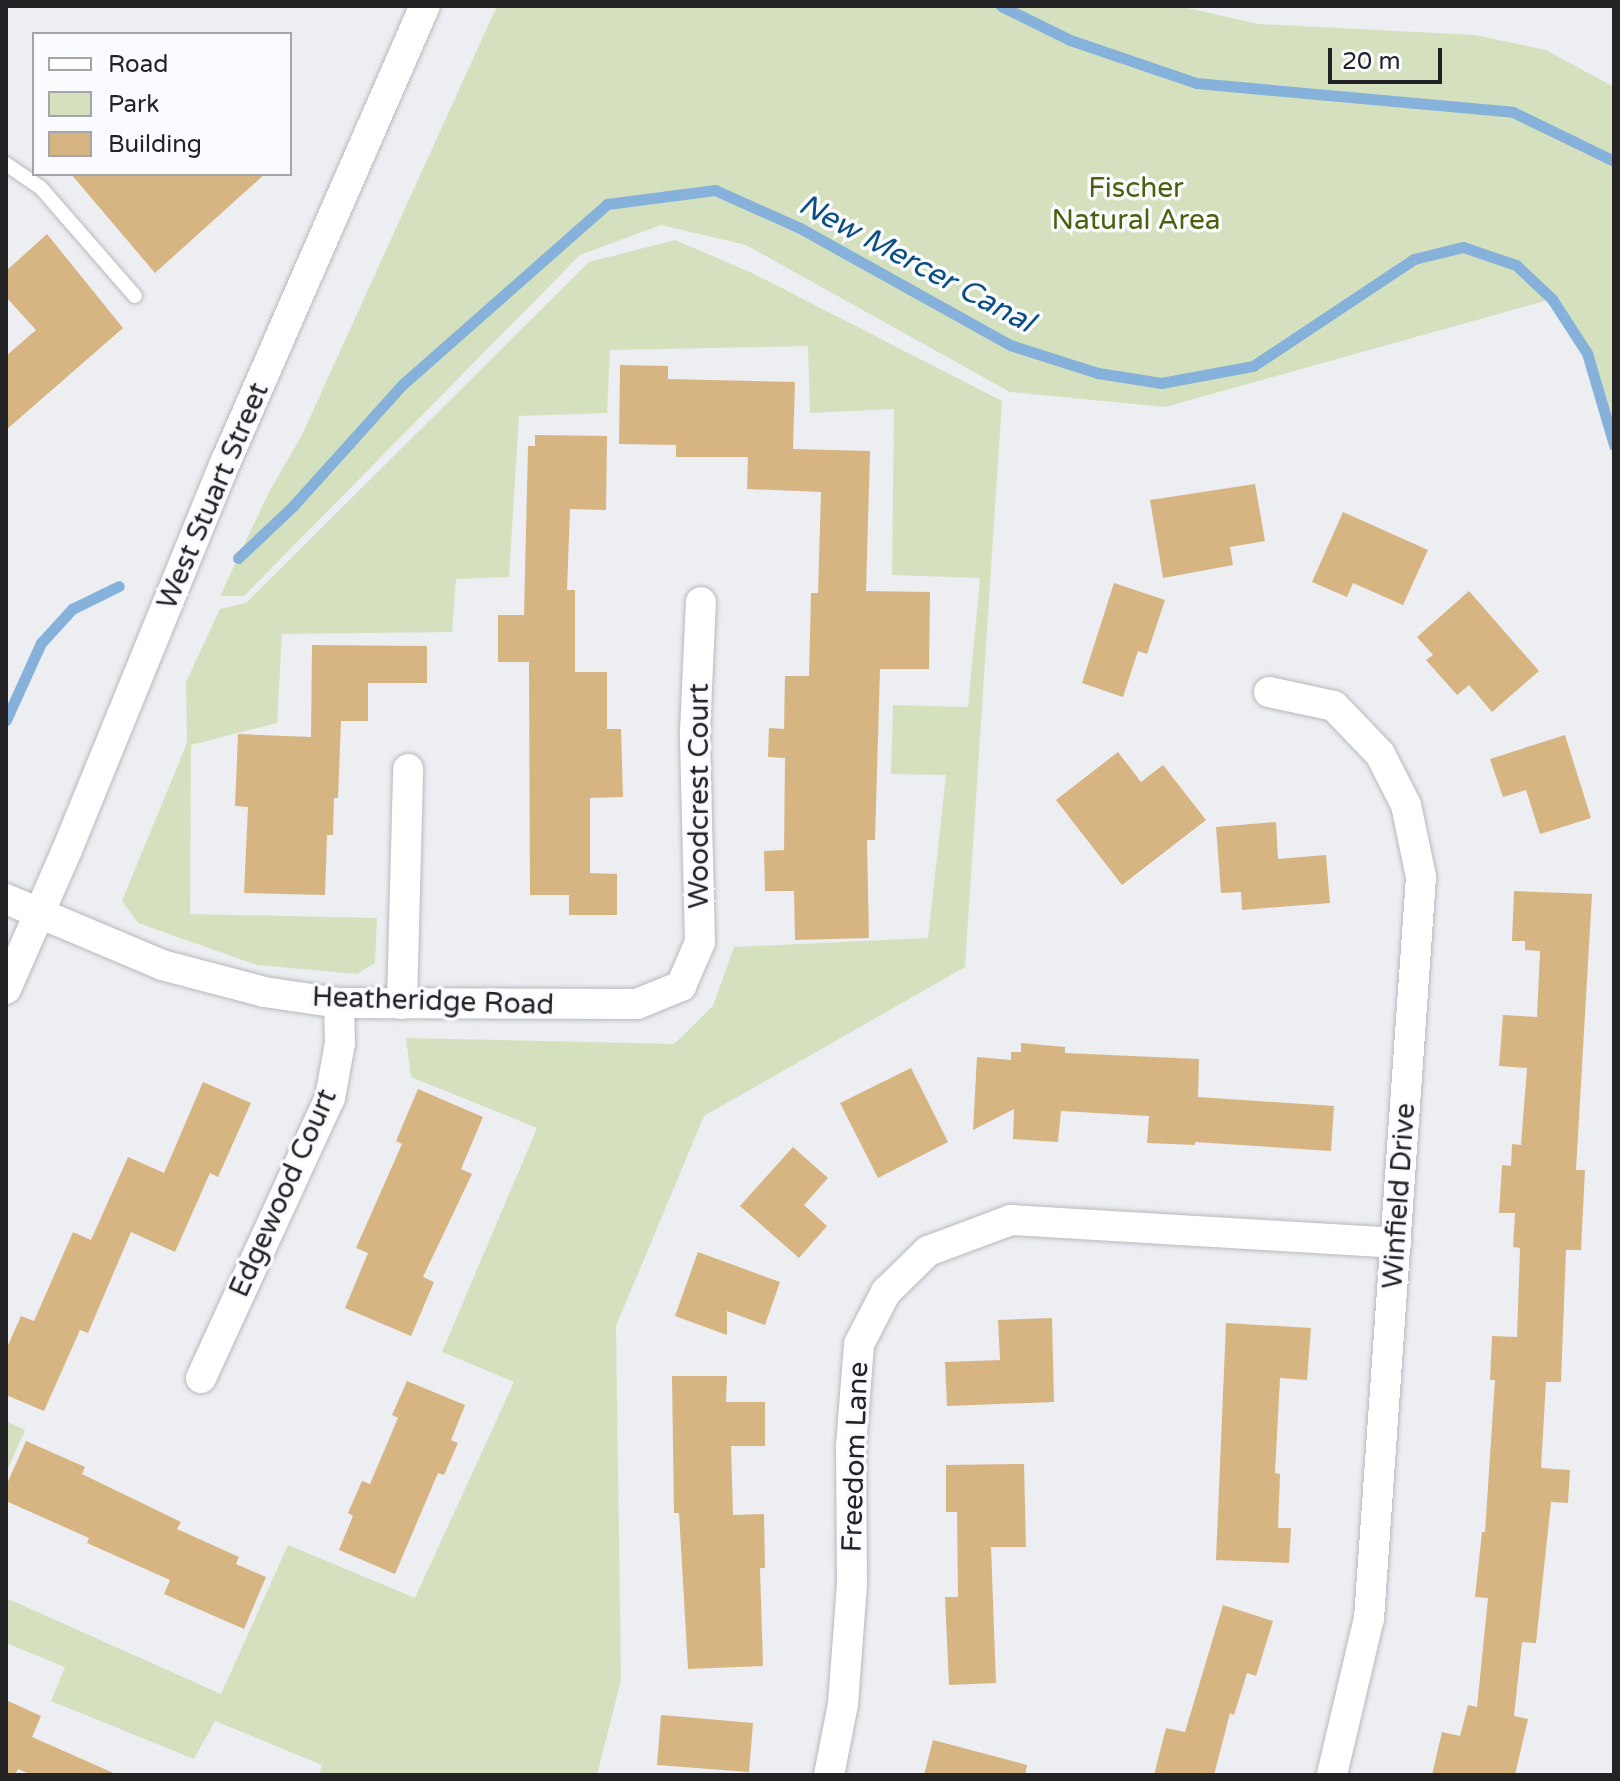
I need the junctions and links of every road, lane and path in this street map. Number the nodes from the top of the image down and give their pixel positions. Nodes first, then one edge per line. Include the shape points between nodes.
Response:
1 (425, 6) edge
2 (6, 164) edge
3 (135, 296) dead end
4 (701, 602) dead end
5 (1269, 692) dead end
6 (408, 769) dead end
7 (6, 899) edge
8 (39, 914) junction
9 (681, 986) joint
10 (6, 989) edge
11 (339, 1003) junction
12 (402, 1004) junction
13 (1396, 1243) junction
14 (201, 1378) dead end
15 (829, 1775) edge
16 (1332, 1775) edge

1 - 8 street, West Stuart Street via 226,461
2 - 3 lane via 41,188
4 - 9 street, Woodcrest Court via 695,732 700,942
5 - 13 street, Winfield Drive via 1334,706 1380,754 1406,805 1421,877
6 - 12 street
7 - 8 street, Heatheridge Road
8 - 10 street, West Stuart Street
8 - 11 street, Heatheridge Road via 217,982
9 - 12 street, Heatheridge Road via 637,1004
11 - 12 street, Heatheridge Road
11 - 14 street, Edgewood Court via 340,1043 330,1098
13 - 15 street, Freedom Lane via 1011,1220 928,1251 886,1292 859,1344 851,1446 852,1585 843,1704
13 - 16 street, Winfield Drive via 1369,1618

